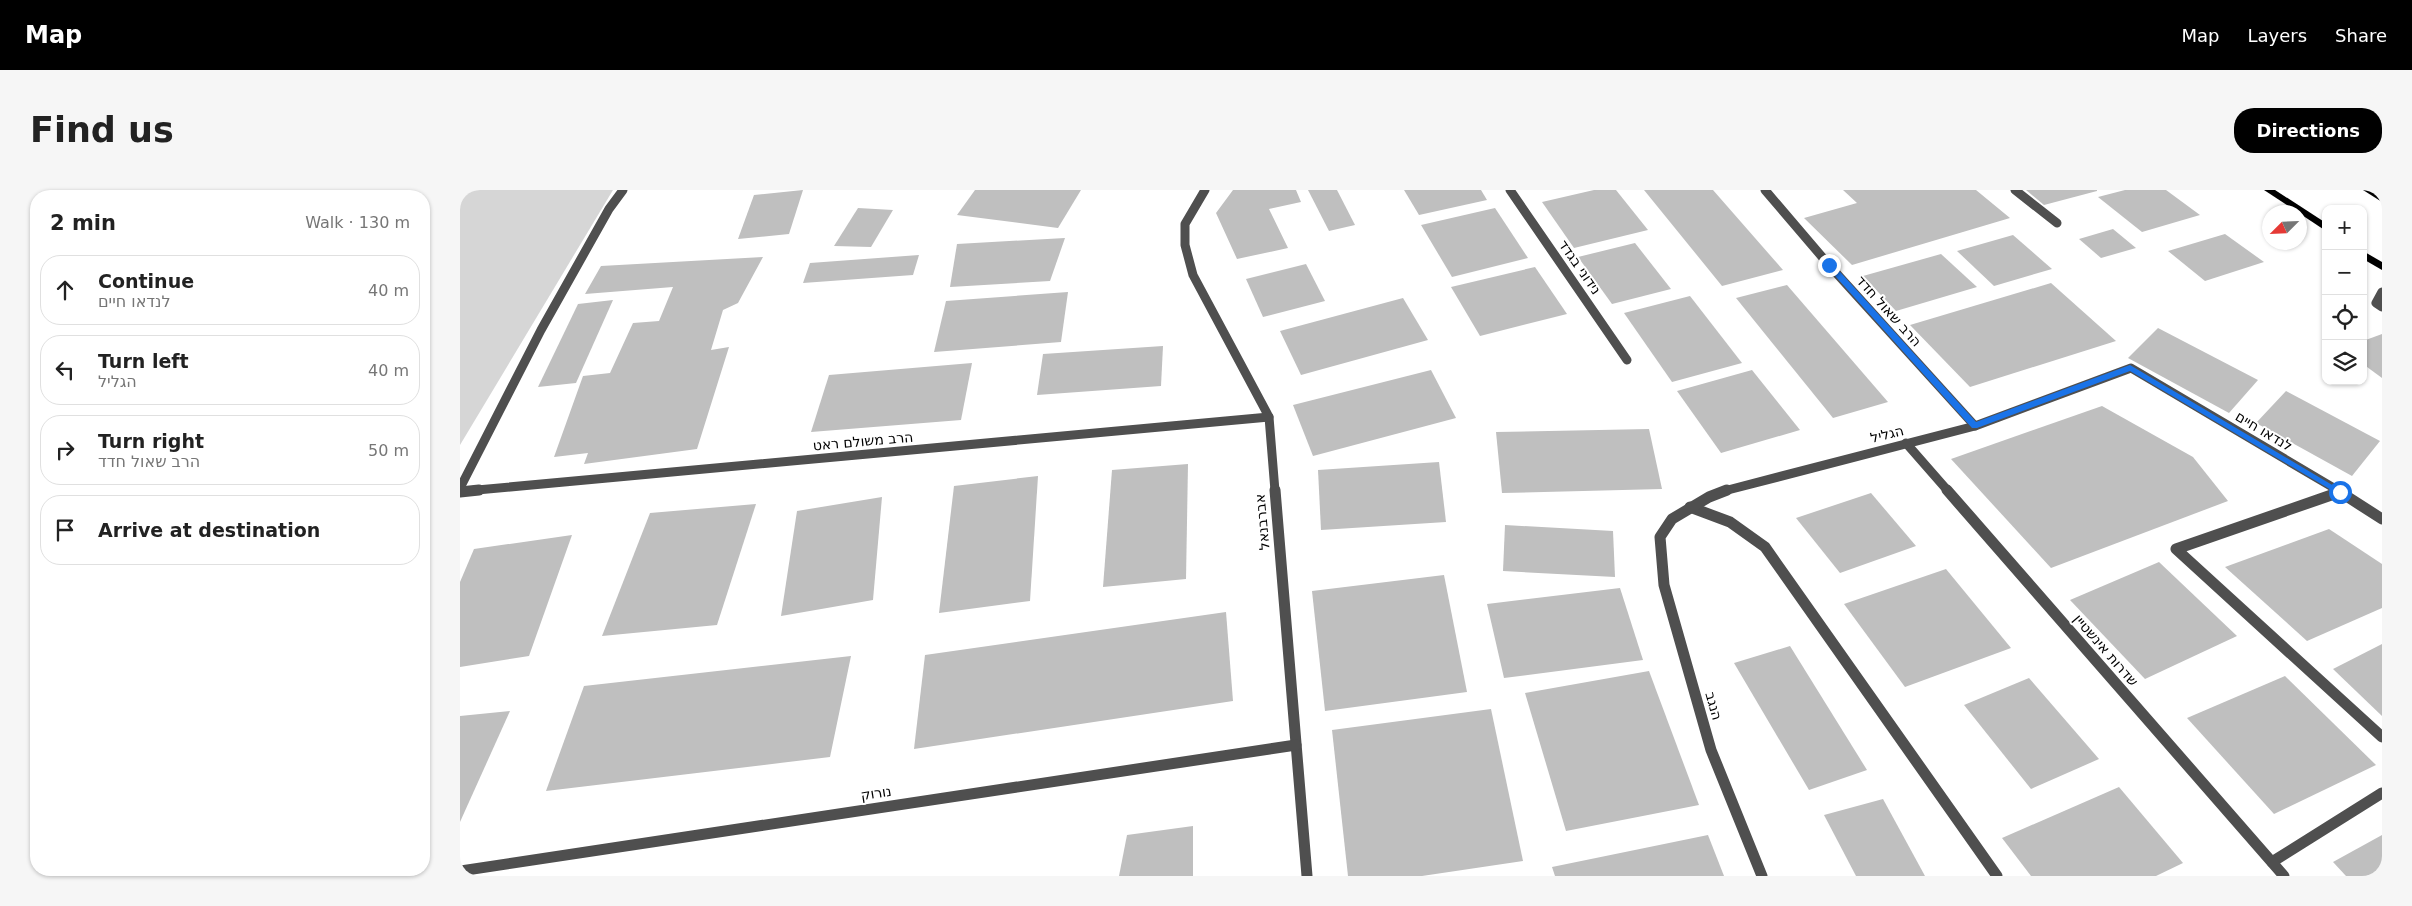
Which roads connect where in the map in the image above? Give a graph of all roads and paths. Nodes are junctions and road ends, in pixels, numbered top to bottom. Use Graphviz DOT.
graph roads {
  1 [pos="623,190"];
  2 [pos="1205,190"];
  3 [pos="1510,190"];
  4 [pos="1765,190"];
  5 [pos="2016,190"];
  6 [pos="2269,190"];
  7 [pos="2368,190"];
  8 [pos="2382,199"];
  9 [pos="2057,223"];
  10 [pos="2322,225"];
  11 [pos="2367,257"];
  12 [pos="2382,267"];
  13 [pos="2382,292"];
  14 [pos="2382,307"];
  15 [pos="1626,360"];
  16 [pos="2130,368"];
  17 [pos="1269,417"];
  18 [pos="1975,426"];
  19 [pos="1906,443"];
  20 [pos="460,488"];
  21 [pos="460,492"];
  22 [pos="2340,492"];
  23 [pos="1690,507"];
  24 [pos="2382,519"];
  25 [pos="1660,537"];
  26 [pos="2382,737"];
  27 [pos="1296,745"];
  28 [pos="2382,793"];
  29 [pos="2272,862"];
  30 [pos="460,870"];
  31 [pos="1307,876"];
  32 [pos="1762,876"];
  33 [pos="1997,876"];
  34 [pos="2284,876"];
  1 -- 20 [label="street"];
  2 -- 17 [label="street, אברבנאל"];
  3 -- 15 [label="street, נידוני בגדד"];
  4 -- 18 [label="street, הרב שאול חדד"];
  5 -- 9 [label="street"];
  6 -- 10 [label="main road"];
  7 -- 8 [label="main road"];
  11 -- 12 [label="main road"];
  13 -- 14 [label="street"];
  16 -- 18 [label="street, הגליל"];
  16 -- 22 [label="street, לנדאו חיים"];
  17 -- 21 [label="street, הרב משולם ראט"];
  17 -- 27 [label="street, אברבנאל"];
  18 -- 19 [label="street, הגליל"];
  19 -- 23 [label="street, הגליל"];
  19 -- 29 [label="street, שדרות אינשטיין"];
  22 -- 24 [label="street, לנדאו חיים"];
  22 -- 26 [label="street"];
  23 -- 25 [label="street, הגליל"];
  23 -- 33 [label="street"];
  25 -- 32 [label="street, הנגב"];
  27 -- 30 [label="street, נורוק"];
  27 -- 31 [label="street, אברבנאל"];
  28 -- 29 [label="street"];
  29 -- 34 [label="street, שדרות אינשטיין"];
}
